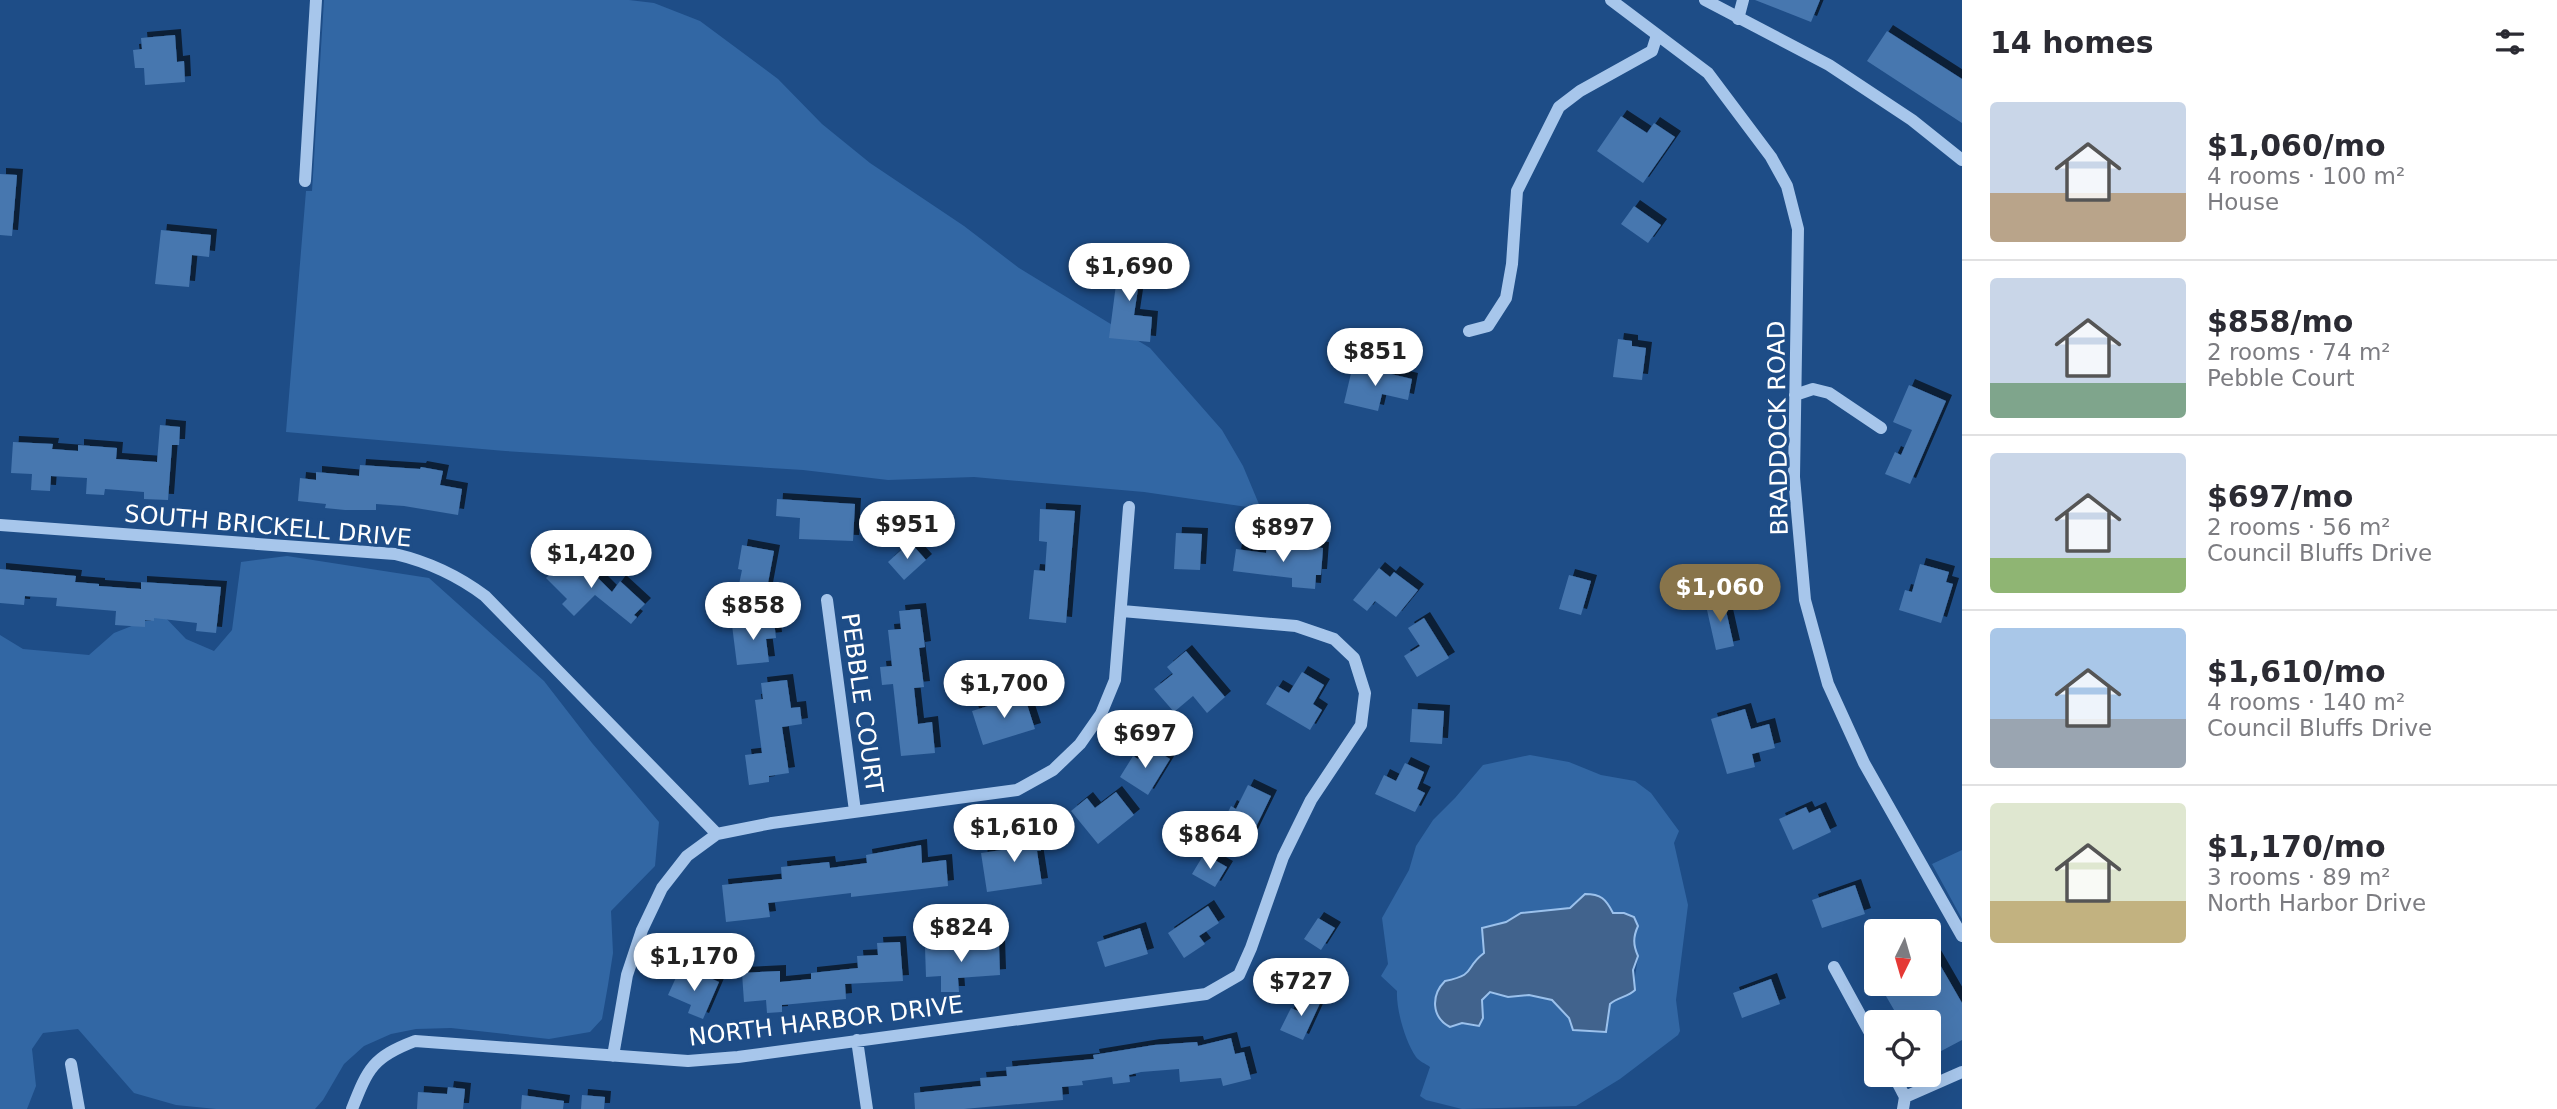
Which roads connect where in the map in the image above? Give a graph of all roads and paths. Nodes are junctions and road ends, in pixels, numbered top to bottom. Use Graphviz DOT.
graph roads {
  1 [pos="316,0"];
  2 [pos="1611,0"];
  3 [pos="1705,0"];
  4 [pos="1743,0"];
  5 [pos="1738,19"];
  6 [pos="1657,35"];
  7 [pos="1962,160"];
  8 [pos="304,181"];
  9 [pos="1469,331"];
  10 [pos="1795,395"];
  11 [pos="1881,428"];
  12 [pos="1129,507"];
  13 [pos="0,524"];
  14 [pos="827,600"];
  15 [pos="1122,611"];
  16 [pos="855,811"];
  17 [pos="717,835"];
  18 [pos="1962,936"];
  19 [pos="1834,967"];
  20 [pos="1864,1022"];
  21 [pos="857,1040"];
  22 [pos="613,1056"];
  23 [pos="71,1064"];
  24 [pos="1962,1072"];
  25 [pos="1904,1103"];
  26 [pos="79,1109"];
  27 [pos="352,1109"];
  28 [pos="867,1109"];
  1 -- 8 [label="street"];
  2 -- 6 [label="street, BRADDOCK ROAD"];
  3 -- 5 [label="street"];
  4 -- 5 [label="street"];
  5 -- 7 [label="street"];
  6 -- 9 [label="street"];
  6 -- 10 [label="street, BRADDOCK ROAD"];
  10 -- 11 [label="street"];
  10 -- 18 [label="street, BRADDOCK ROAD"];
  12 -- 15 [label="street"];
  13 -- 17 [label="street, SOUTH BRICKELL DRIVE"];
  14 -- 16 [label="street, PEBBLE COURT"];
  15 -- 16 [label="street"];
  15 -- 21 [label="street, NORTH HARBOR DRIVE"];
  16 -- 17 [label="street"];
  17 -- 22 [label="street"];
  19 -- 20 [label="street"];
  21 -- 22 [label="street, NORTH HARBOR DRIVE"];
  21 -- 28 [label="street"];
  22 -- 27 [label="street, NORTH HARBOR DRIVE"];
  23 -- 26 [label="street"];
  24 -- 25 [label="street"];
}
